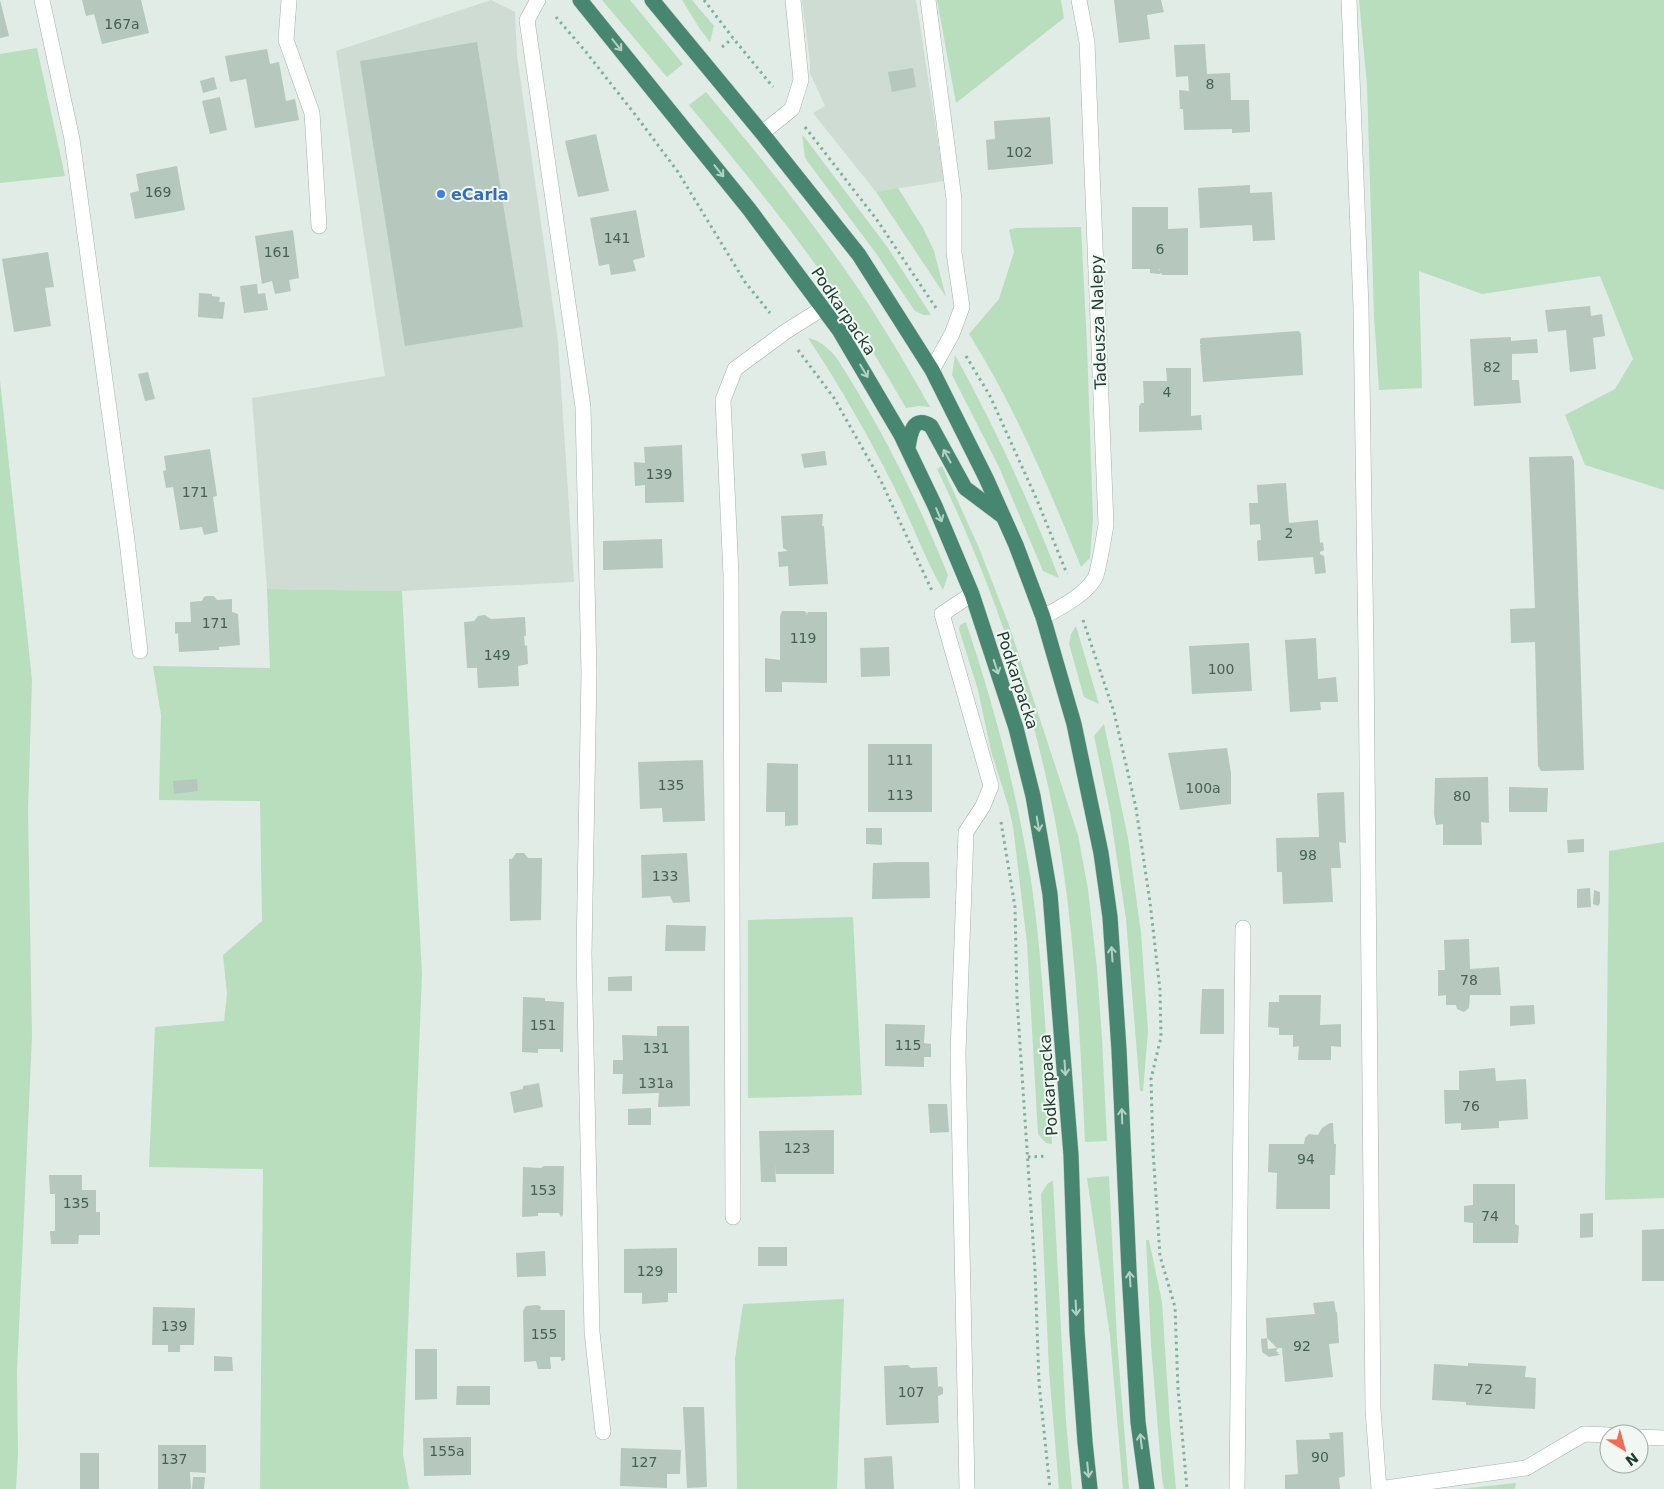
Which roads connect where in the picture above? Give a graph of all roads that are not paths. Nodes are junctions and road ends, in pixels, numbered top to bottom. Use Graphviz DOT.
graph roads {
  1 [pos="42,0"];
  2 [pos="289,0"];
  3 [pos="538,0"];
  4 [pos="580,0"];
  5 [pos="652,0"];
  6 [pos="793,0"];
  7 [pos="928,0"];
  8 [pos="1079,0"];
  9 [pos="1349,0"];
  10 [pos="762,133"];
  11 [pos="318,226"];
  12 [pos="823,308"];
  13 [pos="932,370"];
  14 [pos="908,448"];
  15 [pos="1003,516"];
  16 [pos="972,594"];
  17 [pos="1043,617"];
  18 [pos="140,651"];
  19 [pos="1243,928"];
  20 [pos="733,1217"];
  21 [pos="603,1432"];
  22 [pos="1599,1435"];
  23 [pos="1649,1437"];
  24 [pos="1664,1438"];
  25 [pos="967,1489"];
  26 [pos="1090,1489"];
  27 [pos="1147,1489"];
  28 [pos="1237,1489"];
  29 [pos="1379,1489"];
  1 -- 18 [label="street"];
  2 -- 11 [label="street"];
  3 -- 21 [label="street"];
  4 -- 12 [label="highway, Podkarpacka, one-way"];
  5 -- 10 [label="highway"];
  6 -- 10 [label="street"];
  7 -- 13 [label="street"];
  8 -- 17 [label="street, Tadeusza Nalepy"];
  9 -- 29 [label="street"];
  10 -- 13 [label="highway"];
  12 -- 14 [label="highway, Podkarpacka, one-way"];
  12 -- 20 [label="street"];
  13 -- 15 [label="highway"];
  15 -- 14 [label="highway, one-way"];
  14 -- 16 [label="highway, Podkarpacka, one-way"];
  15 -- 17 [label="highway"];
  16 -- 25 [label="street"];
  16 -- 26 [label="highway, Podkarpacka, one-way"];
  27 -- 17 [label="highway, one-way"];
  19 -- 28 [label="street"];
  22 -- 29 [label="street"];
  23 -- 24 [label="street"];
}
